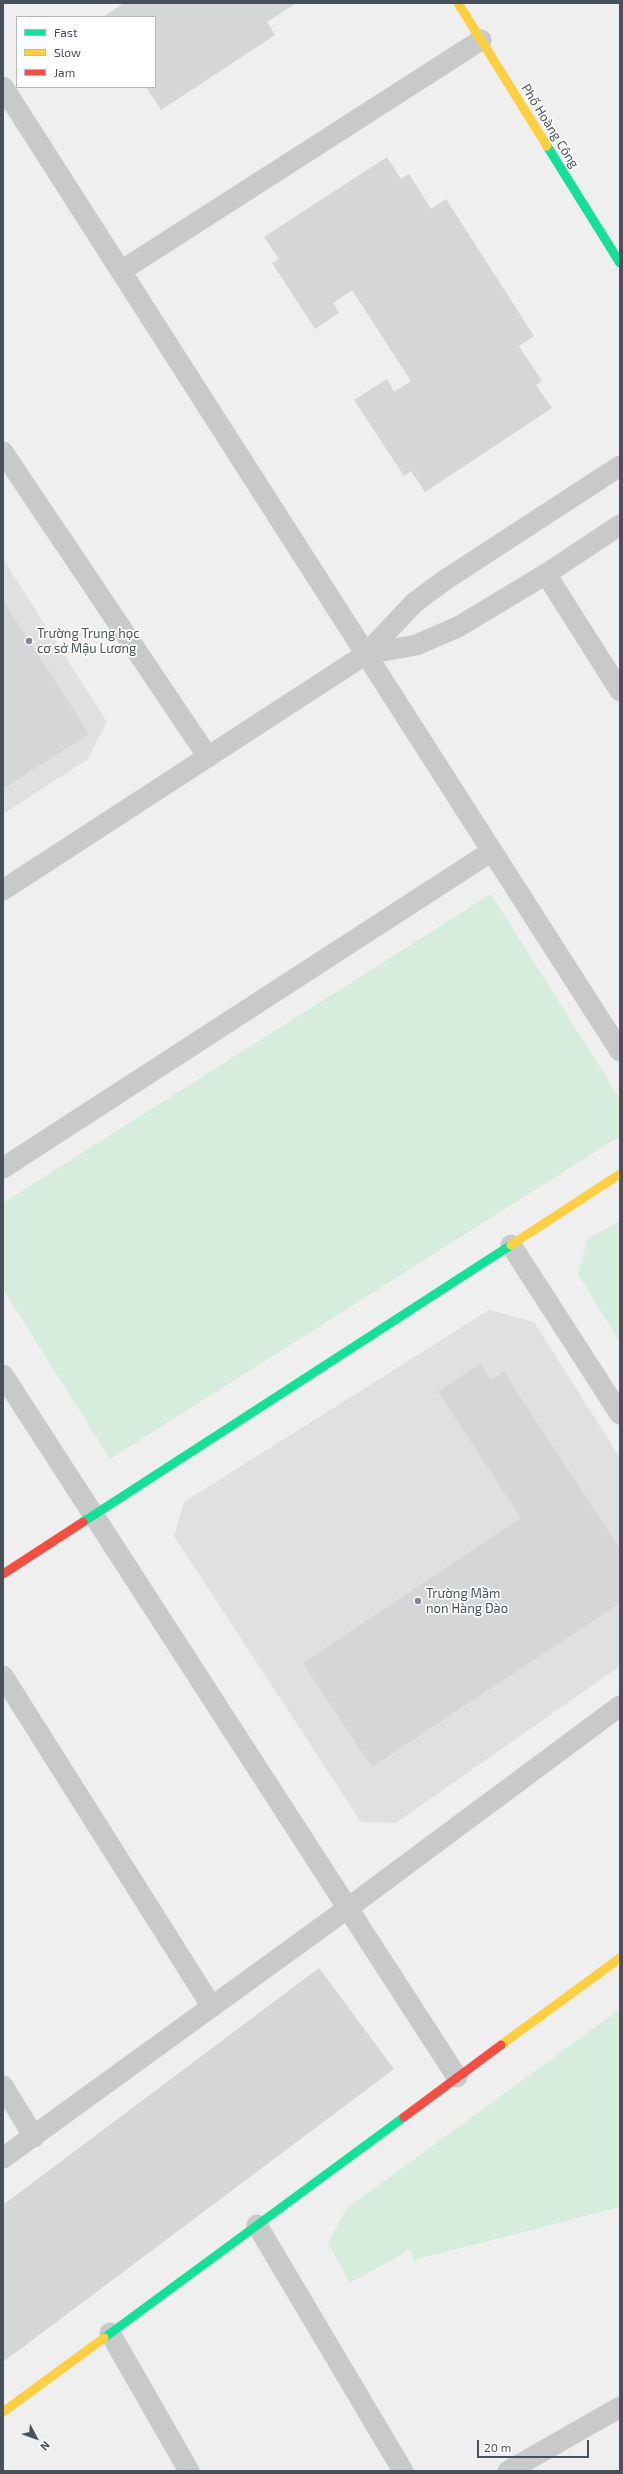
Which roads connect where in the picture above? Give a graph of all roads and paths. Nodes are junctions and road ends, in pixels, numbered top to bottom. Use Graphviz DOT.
graph roads {
  1 [pos="458,3"];
  2 [pos="481,40"];
  3 [pos="3,87"];
  4 [pos="620,263"];
  5 [pos="121,270"];
  6 [pos="3,452"];
  7 [pos="620,466"];
  8 [pos="620,524"];
  9 [pos="546,574"];
  10 [pos="366,654"];
  11 [pos="620,691"];
  12 [pos="208,757"];
  13 [pos="492,851"];
  14 [pos="3,890"];
  15 [pos="620,1051"];
  16 [pos="3,1168"];
  17 [pos="620,1174"];
  18 [pos="511,1245"];
  19 [pos="3,1375"];
  20 [pos="620,1414"];
  21 [pos="94,1515"];
  22 [pos="3,1574"];
  23 [pos="3,1676"];
  24 [pos="620,1706"];
  25 [pos="348,1908"];
  26 [pos="620,1958"];
  27 [pos="212,2007"];
  28 [pos="457,2077"];
  29 [pos="3,2086"];
  30 [pos="34,2137"];
  31 [pos="3,2158"];
  32 [pos="256,2225"];
  33 [pos="110,2333"];
  34 [pos="620,2407"];
  35 [pos="3,2412"];
  36 [pos="189,2471"];
  37 [pos="403,2471"];
  38 [pos="508,2471"];
  1 -- 2 [label="street, Phố Hoàng Công"];
  2 -- 4 [label="street, Phố Hoàng Công"];
  2 -- 5 [label="lane"];
  3 -- 5 [label="lane"];
  5 -- 10 [label="lane"];
  6 -- 12 [label="lane"];
  7 -- 10 [label="lane"];
  8 -- 9 [label="lane"];
  9 -- 10 [label="lane"];
  9 -- 11 [label="lane"];
  10 -- 12 [label="lane"];
  10 -- 13 [label="lane"];
  12 -- 14 [label="lane"];
  13 -- 15 [label="lane"];
  13 -- 16 [label="lane"];
  17 -- 18 [label="street"];
  18 -- 20 [label="lane"];
  18 -- 21 [label="street"];
  19 -- 21 [label="lane"];
  21 -- 22 [label="street"];
  21 -- 25 [label="lane"];
  23 -- 27 [label="lane"];
  24 -- 25 [label="lane"];
  25 -- 27 [label="lane"];
  25 -- 28 [label="lane"];
  26 -- 28 [label="street"];
  27 -- 30 [label="lane"];
  28 -- 32 [label="street"];
  29 -- 30 [label="lane"];
  30 -- 31 [label="lane"];
  32 -- 33 [label="street"];
  32 -- 37 [label="lane"];
  33 -- 35 [label="street"];
  33 -- 36 [label="lane"];
  34 -- 38 [label="lane"];
}
